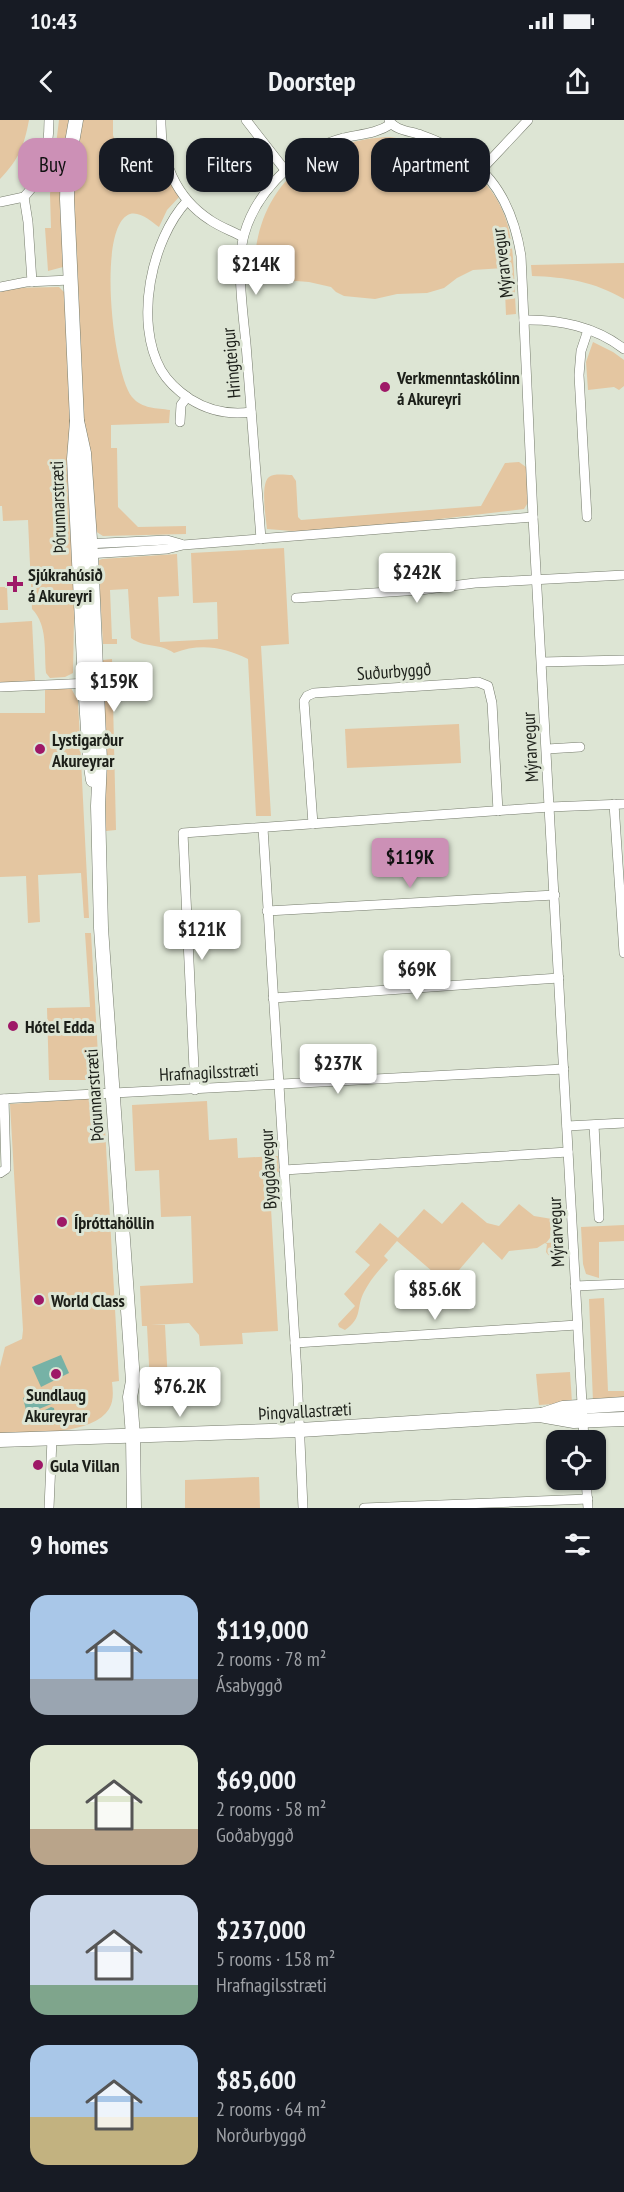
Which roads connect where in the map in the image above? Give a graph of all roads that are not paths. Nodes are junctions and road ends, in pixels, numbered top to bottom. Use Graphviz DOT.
graph roads {
  1 [pos="49,120"];
  2 [pos="76,120"];
  3 [pos="161,120"];
  4 [pos="528,120"];
  5 [pos="250,122"];
  6 [pos="390,122"];
  7 [pos="342,138"];
  8 [pos="426,138"];
  9 [pos="490,160"];
  10 [pos="285,170"];
  11 [pos="490,180"];
  12 [pos="24,197"];
  13 [pos="187,201"];
  14 [pos="0,202"];
  15 [pos="243,237"];
  16 [pos="70,280"];
  17 [pos="32,282"];
  18 [pos="0,287"];
  19 [pos="524,320"];
  20 [pos="588,330"];
  21 [pos="624,349"];
  22 [pos="187,397"];
  23 [pos="251,412"];
  24 [pos="180,422"];
  25 [pos="533,517"];
  26 [pos="587,517"];
  27 [pos="261,539"];
  28 [pos="84,549"];
  29 [pos="624,575"];
  30 [pos="537,579"];
  31 [pos="296,598"];
  32 [pos="624,660"];
  33 [pos="542,662"];
  34 [pos="91,683"];
  35 [pos="0,687"];
  36 [pos="580,747"];
  37 [pos="547,749"];
  38 [pos="619,804"];
  39 [pos="550,807"];
  40 [pos="498,811"];
  41 [pos="313,824"];
  42 [pos="263,828"];
  43 [pos="555,895"];
  44 [pos="267,911"];
  45 [pos="624,952"];
  46 [pos="559,978"];
  47 [pos="273,998"];
  48 [pos="564,1069"];
  49 [pos="280,1085"];
  50 [pos="195,1090"];
  51 [pos="112,1093"];
  52 [pos="2,1099"];
  53 [pos="624,1123"];
  54 [pos="594,1125"];
  55 [pos="567,1126"];
  56 [pos="568,1152"];
  57 [pos="284,1170"];
  58 [pos="0,1173"];
  59 [pos="599,1218"];
  60 [pos="624,1284"];
  61 [pos="575,1286"];
  62 [pos="577,1325"];
  63 [pos="295,1343"];
  64 [pos="624,1404"];
  65 [pos="582,1414"];
  66 [pos="624,1419"];
  67 [pos="300,1430"];
  68 [pos="583,1430"];
  69 [pos="137,1436"];
  70 [pos="52,1439"];
  71 [pos="0,1440"];
  72 [pos="588,1503"];
  73 [pos="49,1508"];
  74 [pos="134,1508"];
  75 [pos="143,1508"];
  76 [pos="303,1508"];
  77 [pos="364,1508"];
  1 -- 12 [label="street"];
  2 -- 16 [label="street, Þórunnarstræti"];
  3 -- 13 [label="street"];
  4 -- 9 [label="street"];
  5 -- 10 [label="street"];
  6 -- 7 [label="street, Hringteigur"];
  6 -- 8 [label="street, Mýrarvegur"];
  10 -- 15 [label="street, Hringteigur"];
  11 -- 19 [label="street, Mýrarvegur"];
  12 -- 14 [label="street"];
  12 -- 17 [label="street"];
  13 -- 15 [label="street"];
  13 -- 22 [label="street"];
  15 -- 23 [label="street, Hringteigur"];
  16 -- 17 [label="street"];
  16 -- 28 [label="street, Þórunnarstræti"];
  17 -- 18 [label="street"];
  19 -- 20 [label="street"];
  19 -- 25 [label="street, Mýrarvegur"];
  20 -- 21 [label="street"];
  20 -- 26 [label="street"];
  22 -- 23 [label="street"];
  22 -- 24 [label="street"];
  23 -- 27 [label="street, Hringteigur"];
  25 -- 27 [label="street"];
  25 -- 30 [label="street, Mýrarvegur"];
  27 -- 28 [label="street"];
  28 -- 34 [label="street, Þórunnarstræti"];
  29 -- 30 [label="street"];
  30 -- 31 [label="street"];
  30 -- 33 [label="street, Mýrarvegur"];
  32 -- 33 [label="street"];
  33 -- 37 [label="street, Mýrarvegur"];
  34 -- 35 [label="street"];
  34 -- 51 [label="street, Þórunnarstræti"];
  36 -- 37 [label="street"];
  37 -- 39 [label="street, Mýrarvegur"];
  38 -- 39 [label="street"];
  38 -- 45 [label="street"];
  39 -- 40 [label="street"];
  39 -- 43 [label="street, Mýrarvegur"];
  40 -- 41 [label="street"];
  40 -- 41 [label="street, Suðurbyggð"];
  41 -- 42 [label="street"];
  42 -- 44 [label="street, Byggðavegur"];
  42 -- 50 [label="street"];
  43 -- 44 [label="street"];
  43 -- 46 [label="street, Mýrarvegur"];
  44 -- 47 [label="street, Byggðavegur"];
  46 -- 47 [label="street"];
  46 -- 48 [label="street, Mýrarvegur"];
  47 -- 49 [label="street, Byggðavegur"];
  48 -- 49 [label="street, Hrafnagilsstræti"];
  48 -- 55 [label="street, Mýrarvegur"];
  49 -- 50 [label="street, Hrafnagilsstræti"];
  49 -- 57 [label="street, Byggðavegur"];
  50 -- 51 [label="street, Hrafnagilsstræti"];
  51 -- 52 [label="street, Hrafnagilsstræti"];
  51 -- 69 [label="street, Þórunnarstræti"];
  52 -- 58 [label="street"];
  53 -- 54 [label="street"];
  54 -- 55 [label="street"];
  54 -- 59 [label="street"];
  55 -- 56 [label="street, Mýrarvegur"];
  56 -- 57 [label="street"];
  56 -- 61 [label="street, Mýrarvegur"];
  57 -- 63 [label="street, Byggðavegur"];
  60 -- 61 [label="street"];
  61 -- 62 [label="street, Mýrarvegur"];
  62 -- 63 [label="street"];
  62 -- 65 [label="street, Mýrarvegur"];
  63 -- 67 [label="street, Byggðavegur"];
  64 -- 65 [label="street, Þingvallastræti"];
  65 -- 66 [label="street, Þingvallastræti"];
  65 -- 67 [label="street, Þingvallastræti"];
  65 -- 68 [label="street, Mýrarvegur"];
  67 -- 69 [label="street, Þingvallastræti"];
  67 -- 76 [label="street, Byggðavegur"];
  69 -- 70 [label="street, Þingvallastræti"];
  69 -- 74 [label="street, Þórunnarstræti"];
  69 -- 75 [label="street, Þórunnarstræti"];
  70 -- 71 [label="street, Þingvallastræti"];
  70 -- 73 [label="street"];
  72 -- 77 [label="street"];
}
